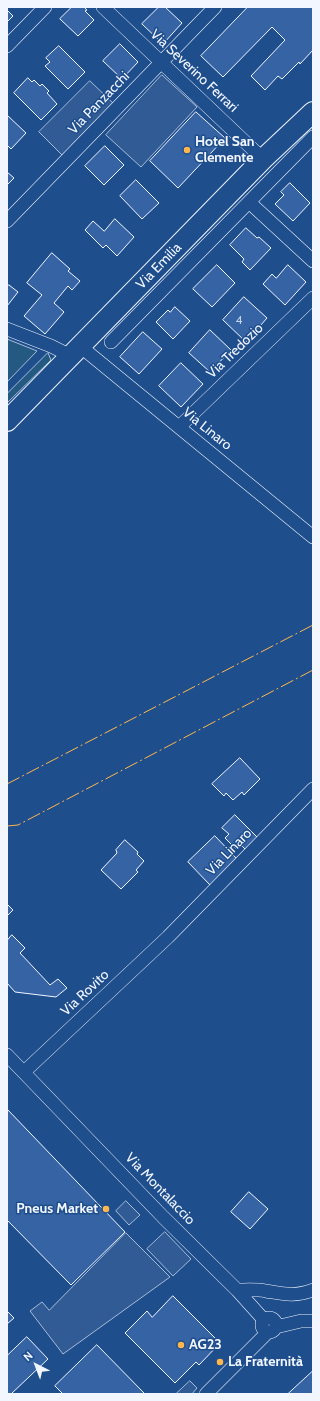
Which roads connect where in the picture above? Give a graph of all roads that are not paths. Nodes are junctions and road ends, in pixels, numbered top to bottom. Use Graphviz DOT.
graph roads {
  1 [pos="45,7"];
  2 [pos="103,7"];
  3 [pos="215,7"];
  4 [pos="7,46"];
  5 [pos="161,62"];
  6 [pos="313,112"];
  7 [pos="313,136"];
  8 [pos="263,159"];
  9 [pos="249,202"];
  10 [pos="7,221"];
  11 [pos="313,261"];
  12 [pos="313,298"];
  13 [pos="7,329"];
  14 [pos="111,342"];
  15 [pos="76,351"];
  16 [pos="7,421"];
  17 [pos="179,427"];
  18 [pos="313,537"];
  19 [pos="313,789"];
  20 [pos="168,937"];
  21 [pos="7,1054"];
  22 [pos="24,1072"];
  23 [pos="237,1290"];
  24 [pos="313,1290"];
  25 [pos="313,1321"];
  26 [pos="271,1330"];
  27 [pos="206,1394"];
  1 -- 4 [label="street"];
  2 -- 5 [label="street, Via Severino Ferrari"];
  3 -- 5 [label="street, Via Panzacchi"];
  5 -- 8 [label="street, Via Severino Ferrari"];
  5 -- 10 [label="street, Via Panzacchi"];
  6 -- 8 [label="main road, Via Emilia"];
  7 -- 9 [label="street, Via Emilia"];
  8 -- 15 [label="main road, Via Emilia"];
  9 -- 11 [label="street"];
  9 -- 14 [label="street, Via Emilia"];
  12 -- 17 [label="street, Via Tredozio"];
  13 -- 15 [label="street, Via Linaro"];
  15 -- 16 [label="main road, Via Emilia"];
  15 -- 17 [label="street, Via Linaro"];
  17 -- 18 [label="street, Via Linaro"];
  19 -- 20 [label="street, Via Linaro"];
  20 -- 22 [label="street, Via Rovito"];
  21 -- 22 [label="street, Via Montalaccio"];
  22 -- 23 [label="street, Via Montalaccio"];
  23 -- 24 [label="street"];
  23 -- 26 [label="street, Via Montalaccio"];
  25 -- 26 [label="street"];
  26 -- 27 [label="street"];
}
